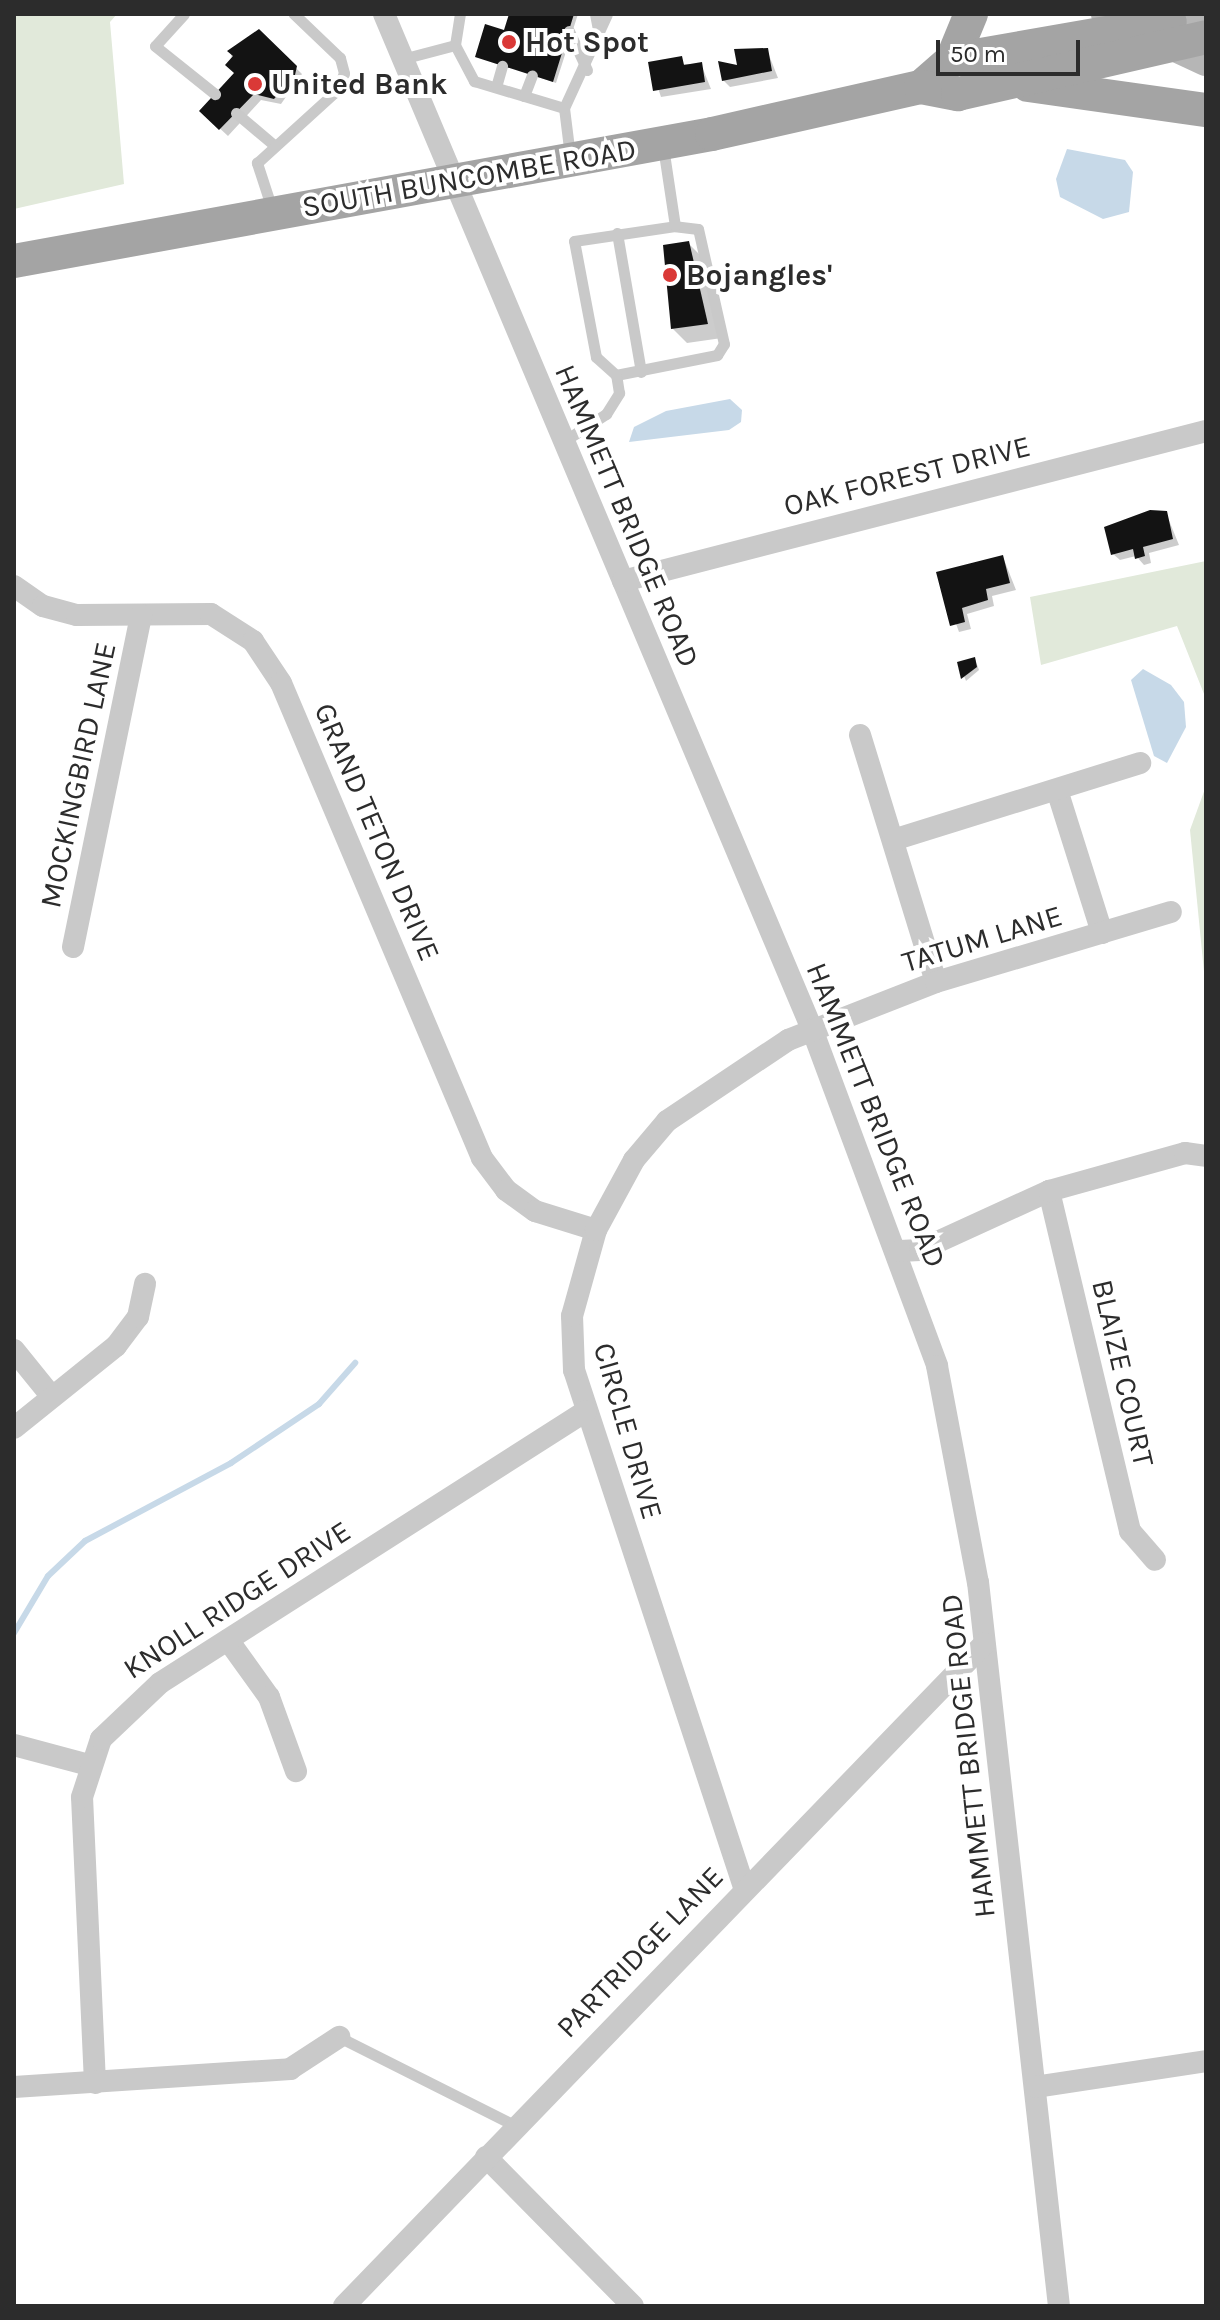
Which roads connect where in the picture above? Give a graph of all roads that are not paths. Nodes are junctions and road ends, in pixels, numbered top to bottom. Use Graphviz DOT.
graph roads {
  1 [pos="184,14"];
  2 [pos="294,14"];
  3 [pos="384,14"];
  4 [pos="460,14"];
  5 [pos="595,14"];
  6 [pos="607,14"];
  7 [pos="971,14"];
  8 [pos="1107,14"];
  9 [pos="1202,20"];
  10 [pos="1141,28"];
  11 [pos="569,31"];
  12 [pos="599,35"];
  13 [pos="1173,44"];
  14 [pos="455,45"];
  15 [pos="402,59"];
  16 [pos="952,60"];
  17 [pos="1206,60"];
  18 [pos="502,66"];
  19 [pos="587,70"];
  20 [pos="532,75"];
  21 [pos="1007,82"];
  22 [pos="496,87"];
  23 [pos="921,87"];
  24 [pos="215,94"];
  25 [pos="524,96"];
  26 [pos="564,108"];
  27 [pos="1206,110"];
  28 [pos="236,113"];
  29 [pos="663,143"];
  30 [pos="275,146"];
  31 [pos="570,160"];
  32 [pos="453,181"];
  33 [pos="273,213"];
  34 [pos="675,226"];
  35 [pos="617,233"];
  36 [pos="14,261"];
  37 [pos="641,372"];
  38 [pos="616,375"];
  39 [pos="1206,431"];
  40 [pos="563,442"];
  41 [pos="623,581"];
  42 [pos="14,586"];
  43 [pos="141,615"];
  44 [pos="860,735"];
  45 [pos="1140,763"];
  46 [pos="1057,790"];
  47 [pos="893,840"];
  48 [pos="1171,912"];
  49 [pos="1102,933"];
  50 [pos="73,947"];
  51 [pos="936,982"];
  52 [pos="812,1029"];
  53 [pos="1206,1156"];
  54 [pos="1049,1191"];
  55 [pos="596,1230"];
  56 [pos="900,1251"];
  57 [pos="145,1284"];
  58 [pos="14,1350"];
  59 [pos="52,1397"];
  60 [pos="586,1411"];
  61 [pos="14,1428"];
  62 [pos="1155,1560"];
  63 [pos="228,1640"];
  64 [pos="984,1644"];
  65 [pos="14,1745"];
  66 [pos="89,1765"];
  67 [pos="296,1771"];
  68 [pos="744,1887"];
  69 [pos="339,2037"];
  70 [pos="1206,2061"];
  71 [pos="95,2083"];
  72 [pos="14,2087"];
  73 [pos="1035,2087"];
  74 [pos="516,2126"];
  75 [pos="486,2157"];
  76 [pos="344,2306"];
  77 [pos="633,2306"];
  78 [pos="1059,2306"];
  1 -- 24 [label="lane"];
  2 -- 30 [label="lane"];
  3 -- 15 [label="street, HAMMETT BRIDGE ROAD"];
  4 -- 14 [label="lane"];
  5 -- 12 [label="lane"];
  6 -- 12 [label="lane"];
  7 -- 16 [label="main road"];
  8 -- 10 [label="main road"];
  9 -- 10 [label="main road, SOUTH BUNCOMBE ROAD"];
  9 -- 13 [label="main road, SOUTH BUNCOMBE ROAD"];
  10 -- 13 [label="main road"];
  10 -- 16 [label="main road, SOUTH BUNCOMBE ROAD"];
  11 -- 19 [label="lane"];
  12 -- 19 [label="lane"];
  13 -- 17 [label="main road"];
  13 -- 21 [label="main road, SOUTH BUNCOMBE ROAD"];
  14 -- 15 [label="lane"];
  14 -- 22 [label="lane"];
  15 -- 32 [label="street, HAMMETT BRIDGE ROAD"];
  16 -- 23 [label="main road, SOUTH BUNCOMBE ROAD"];
  18 -- 22 [label="lane"];
  19 -- 26 [label="lane"];
  20 -- 25 [label="lane"];
  21 -- 23 [label="main road, SOUTH BUNCOMBE ROAD"];
  21 -- 27 [label="main road"];
  22 -- 25 [label="lane"];
  23 -- 29 [label="main road, SOUTH BUNCOMBE ROAD"];
  25 -- 26 [label="lane"];
  26 -- 31 [label="lane"];
  28 -- 30 [label="lane"];
  29 -- 31 [label="main road, SOUTH BUNCOMBE ROAD"];
  29 -- 34 [label="lane"];
  30 -- 33 [label="lane"];
  31 -- 32 [label="main road, SOUTH BUNCOMBE ROAD"];
  32 -- 33 [label="main road, SOUTH BUNCOMBE ROAD"];
  32 -- 40 [label="street, HAMMETT BRIDGE ROAD"];
  33 -- 36 [label="main road, SOUTH BUNCOMBE ROAD"];
  34 -- 35 [label="lane"];
  34 -- 37 [label="lane"];
  35 -- 37 [label="lane"];
  35 -- 38 [label="lane"];
  37 -- 38 [label="lane"];
  38 -- 40 [label="lane"];
  39 -- 41 [label="street, OAK FOREST DRIVE"];
  40 -- 41 [label="street, HAMMETT BRIDGE ROAD"];
  41 -- 52 [label="street, HAMMETT BRIDGE ROAD"];
  42 -- 43 [label="street, GRAND TETON DRIVE"];
  43 -- 50 [label="street, MOCKINGBIRD LANE"];
  43 -- 55 [label="street, GRAND TETON DRIVE"];
  44 -- 47 [label="street"];
  45 -- 46 [label="street"];
  46 -- 47 [label="street"];
  46 -- 49 [label="street"];
  47 -- 51 [label="street"];
  48 -- 49 [label="street, TATUM LANE"];
  49 -- 51 [label="street, TATUM LANE"];
  51 -- 52 [label="street, TATUM LANE"];
  52 -- 55 [label="street, CIRCLE DRIVE"];
  52 -- 56 [label="street, HAMMETT BRIDGE ROAD"];
  53 -- 54 [label="street"];
  54 -- 56 [label="street"];
  54 -- 62 [label="street, BLAIZE COURT"];
  55 -- 60 [label="street, CIRCLE DRIVE"];
  56 -- 64 [label="street, HAMMETT BRIDGE ROAD"];
  57 -- 59 [label="street"];
  58 -- 59 [label="street"];
  59 -- 61 [label="street"];
  60 -- 63 [label="street, KNOLL RIDGE DRIVE"];
  60 -- 68 [label="street, CIRCLE DRIVE"];
  63 -- 66 [label="street, KNOLL RIDGE DRIVE"];
  63 -- 67 [label="street"];
  64 -- 68 [label="street, PARTRIDGE LANE"];
  64 -- 73 [label="street, HAMMETT BRIDGE ROAD"];
  65 -- 66 [label="street"];
  66 -- 71 [label="street, KNOLL RIDGE DRIVE"];
  68 -- 74 [label="street, PARTRIDGE LANE"];
  69 -- 71 [label="street"];
  69 -- 74 [label="lane"];
  70 -- 73 [label="street"];
  71 -- 72 [label="street"];
  73 -- 78 [label="street, HAMMETT BRIDGE ROAD"];
  74 -- 75 [label="street, PARTRIDGE LANE"];
  75 -- 76 [label="street, PARTRIDGE LANE"];
  75 -- 77 [label="street"];
}
